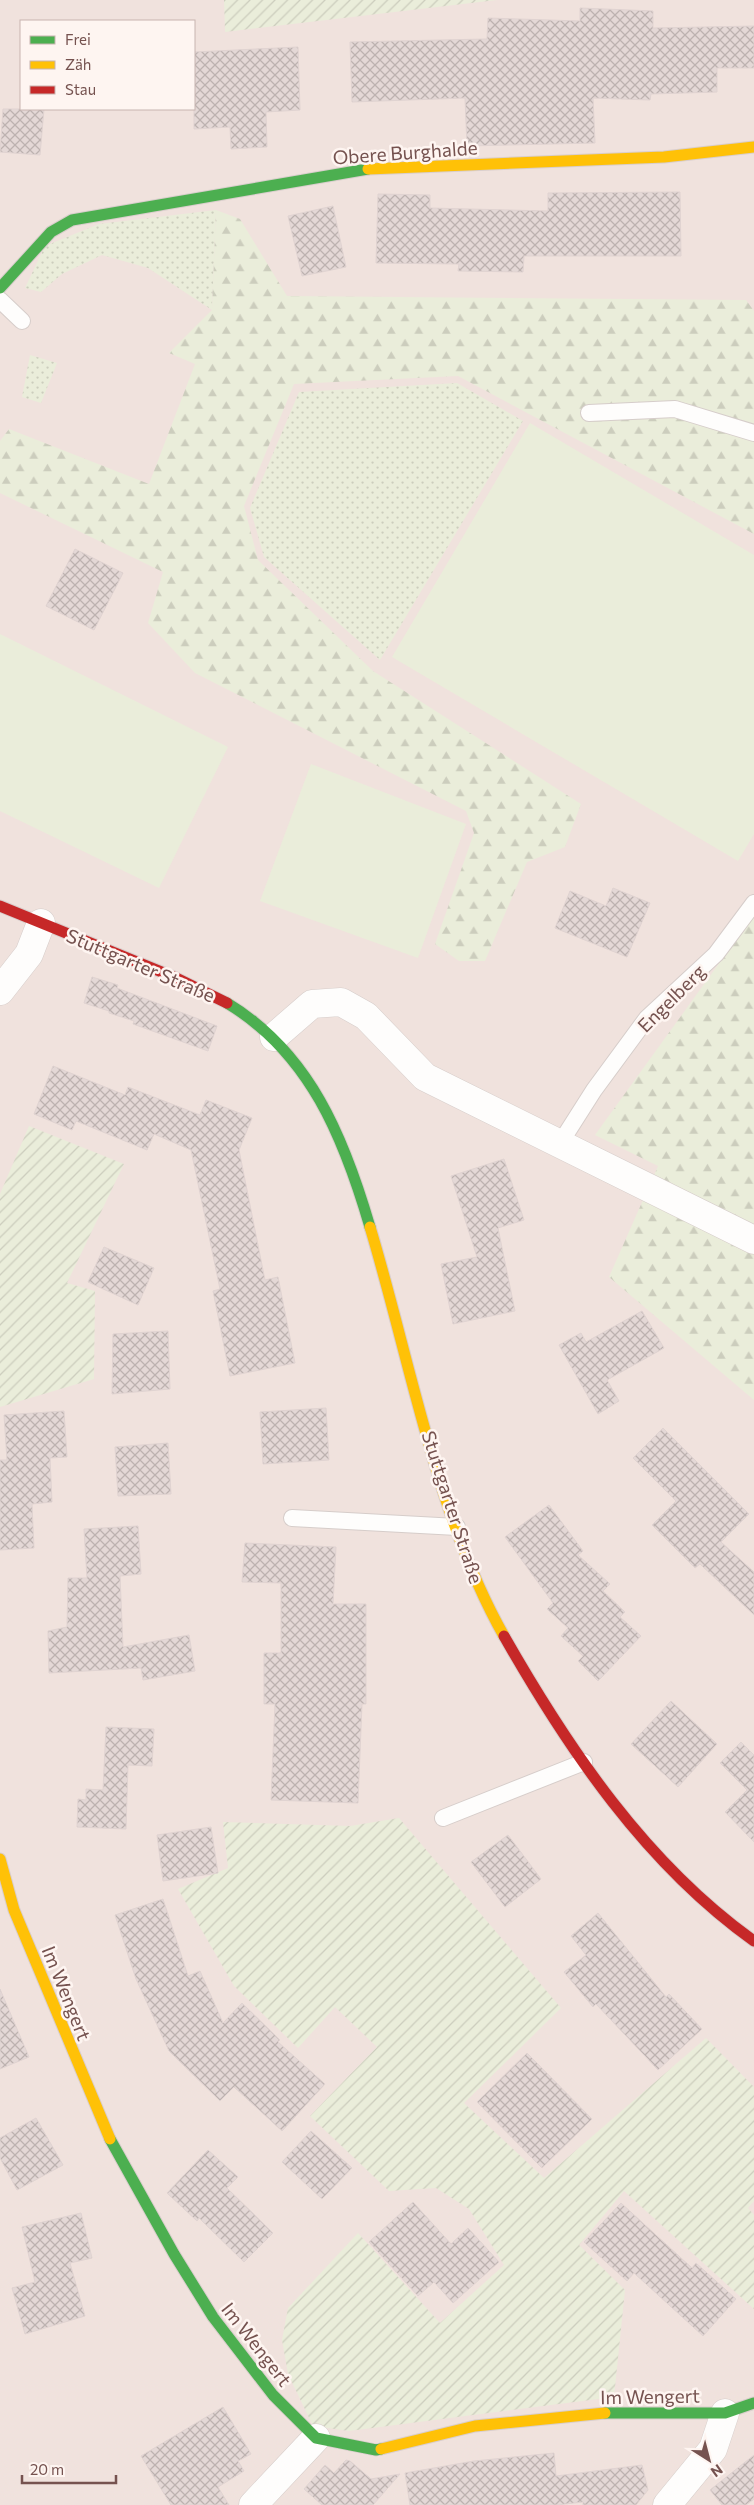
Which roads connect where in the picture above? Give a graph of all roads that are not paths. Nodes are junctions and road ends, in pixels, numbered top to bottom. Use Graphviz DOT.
graph roads {
  1 [pos="754,146"];
  2 [pos="0,288"];
  3 [pos="0,300"];
  4 [pos="22,322"];
  5 [pos="589,413"];
  6 [pos="754,433"];
  7 [pos="754,904"];
  8 [pos="0,906"];
  9 [pos="42,923"];
  10 [pos="0,991"];
  11 [pos="274,1037"];
  12 [pos="559,1145"];
  13 [pos="754,1240"];
  14 [pos="292,1518"];
  15 [pos="457,1527"];
  16 [pos="584,1762"];
  17 [pos="443,1818"];
  18 [pos="0,1859"];
  19 [pos="754,1941"];
  20 [pos="754,2403"];
  21 [pos="725,2413"];
  22 [pos="316,2438"];
  23 [pos="253,2505"];
  24 [pos="667,2505"];
  1 -- 2 [label="street, Obere Burghalde"];
  3 -- 4 [label="lane"];
  5 -- 6 [label="lane"];
  7 -- 12 [label="lane, Engelberg"];
  8 -- 9 [label="street, Stuttgarter Straße"];
  9 -- 10 [label="street"];
  9 -- 11 [label="street, Stuttgarter Straße"];
  11 -- 12 [label="street"];
  11 -- 15 [label="street, Stuttgarter Straße"];
  12 -- 13 [label="street"];
  14 -- 15 [label="lane"];
  15 -- 16 [label="street, Stuttgarter Straße"];
  16 -- 17 [label="lane"];
  16 -- 19 [label="street, Stuttgarter Straße"];
  18 -- 22 [label="street, Im Wengert"];
  20 -- 21 [label="street, Im Wengert"];
  21 -- 22 [label="street, Im Wengert"];
  21 -- 24 [label="street"];
  22 -- 23 [label="street"];
}
